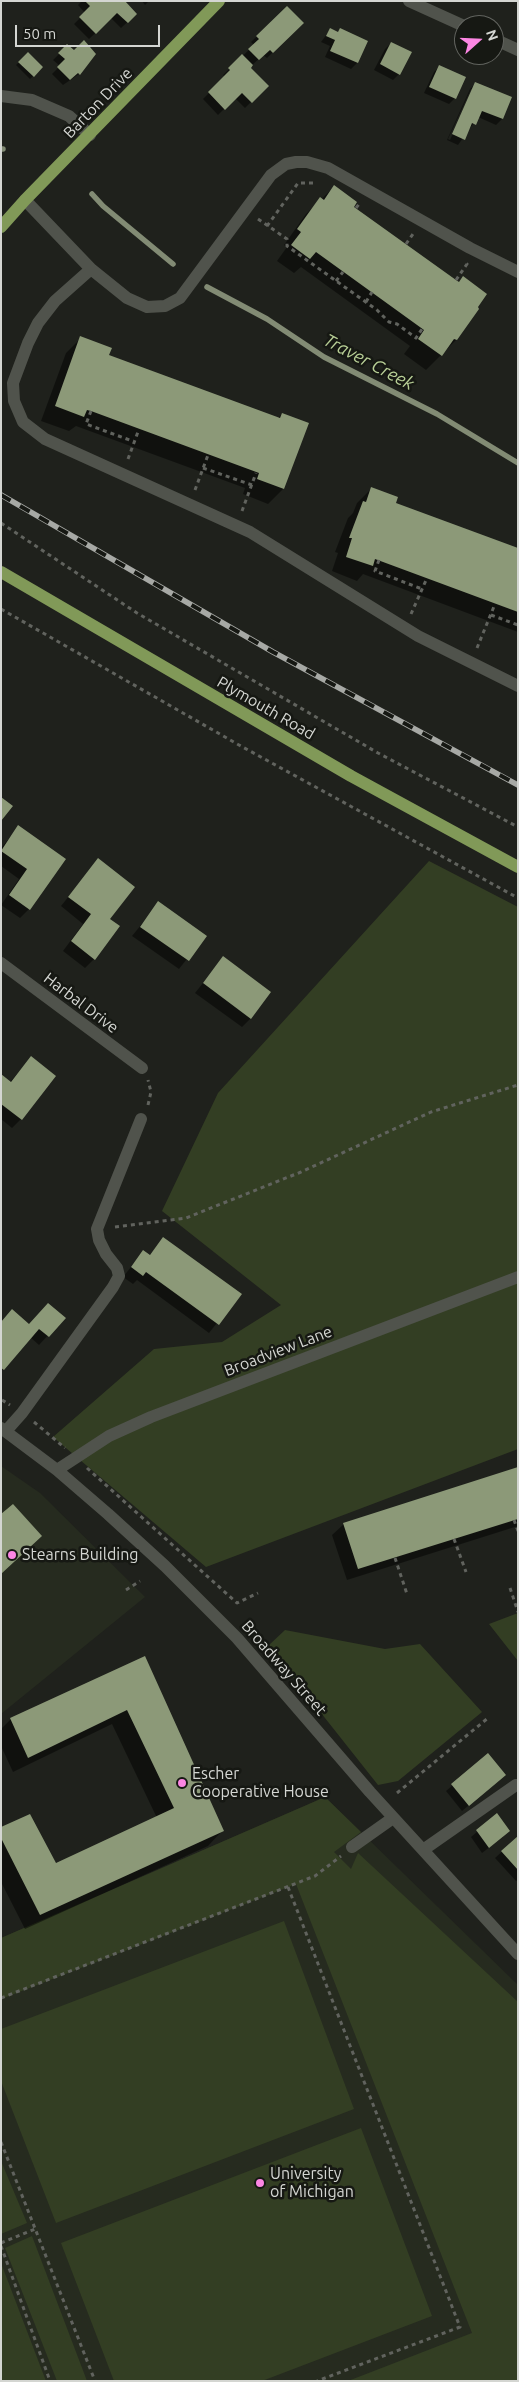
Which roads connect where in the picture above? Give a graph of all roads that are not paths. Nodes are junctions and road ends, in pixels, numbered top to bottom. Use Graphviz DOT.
graph roads {
  1 [pos="219,1"];
  2 [pos="409,1"];
  3 [pos="454,21"];
  4 [pos="504,44"];
  5 [pos="518,50"];
  6 [pos="1,96"];
  7 [pos="90,135"];
  8 [pos="25,200"];
  9 [pos="1,228"];
  10 [pos="91,269"];
  11 [pos="518,272"];
  12 [pos="1,572"];
  13 [pos="518,686"];
  14 [pos="518,868"];
  15 [pos="1,963"];
  16 [pos="142,1068"];
  17 [pos="141,1119"];
  18 [pos="518,1277"];
  19 [pos="4,1430"];
  20 [pos="57,1470"];
  21 [pos="516,1785"];
  22 [pos="393,1818"];
  23 [pos="352,1846"];
  24 [pos="423,1850"];
  25 [pos="518,1954"];
  1 -- 7 [label="main road, Barton Drive"];
  2 -- 3 [label="street"];
  4 -- 5 [label="street"];
  6 -- 7 [label="street"];
  7 -- 8 [label="main road, Barton Drive"];
  8 -- 9 [label="main road, Barton Drive"];
  8 -- 10 [label="street"];
  10 -- 11 [label="street"];
  10 -- 13 [label="street"];
  12 -- 14 [label="main road, Plymouth Road"];
  15 -- 16 [label="street, Harbal Drive"];
  17 -- 19 [label="street"];
  18 -- 20 [label="street, Broadview Lane"];
  19 -- 20 [label="street, Broadway Street"];
  20 -- 22 [label="street, Broadway Street"];
  21 -- 24 [label="street"];
  22 -- 23 [label="street"];
  22 -- 24 [label="street, Broadway Street"];
  24 -- 25 [label="street, Broadway Street"];
}
